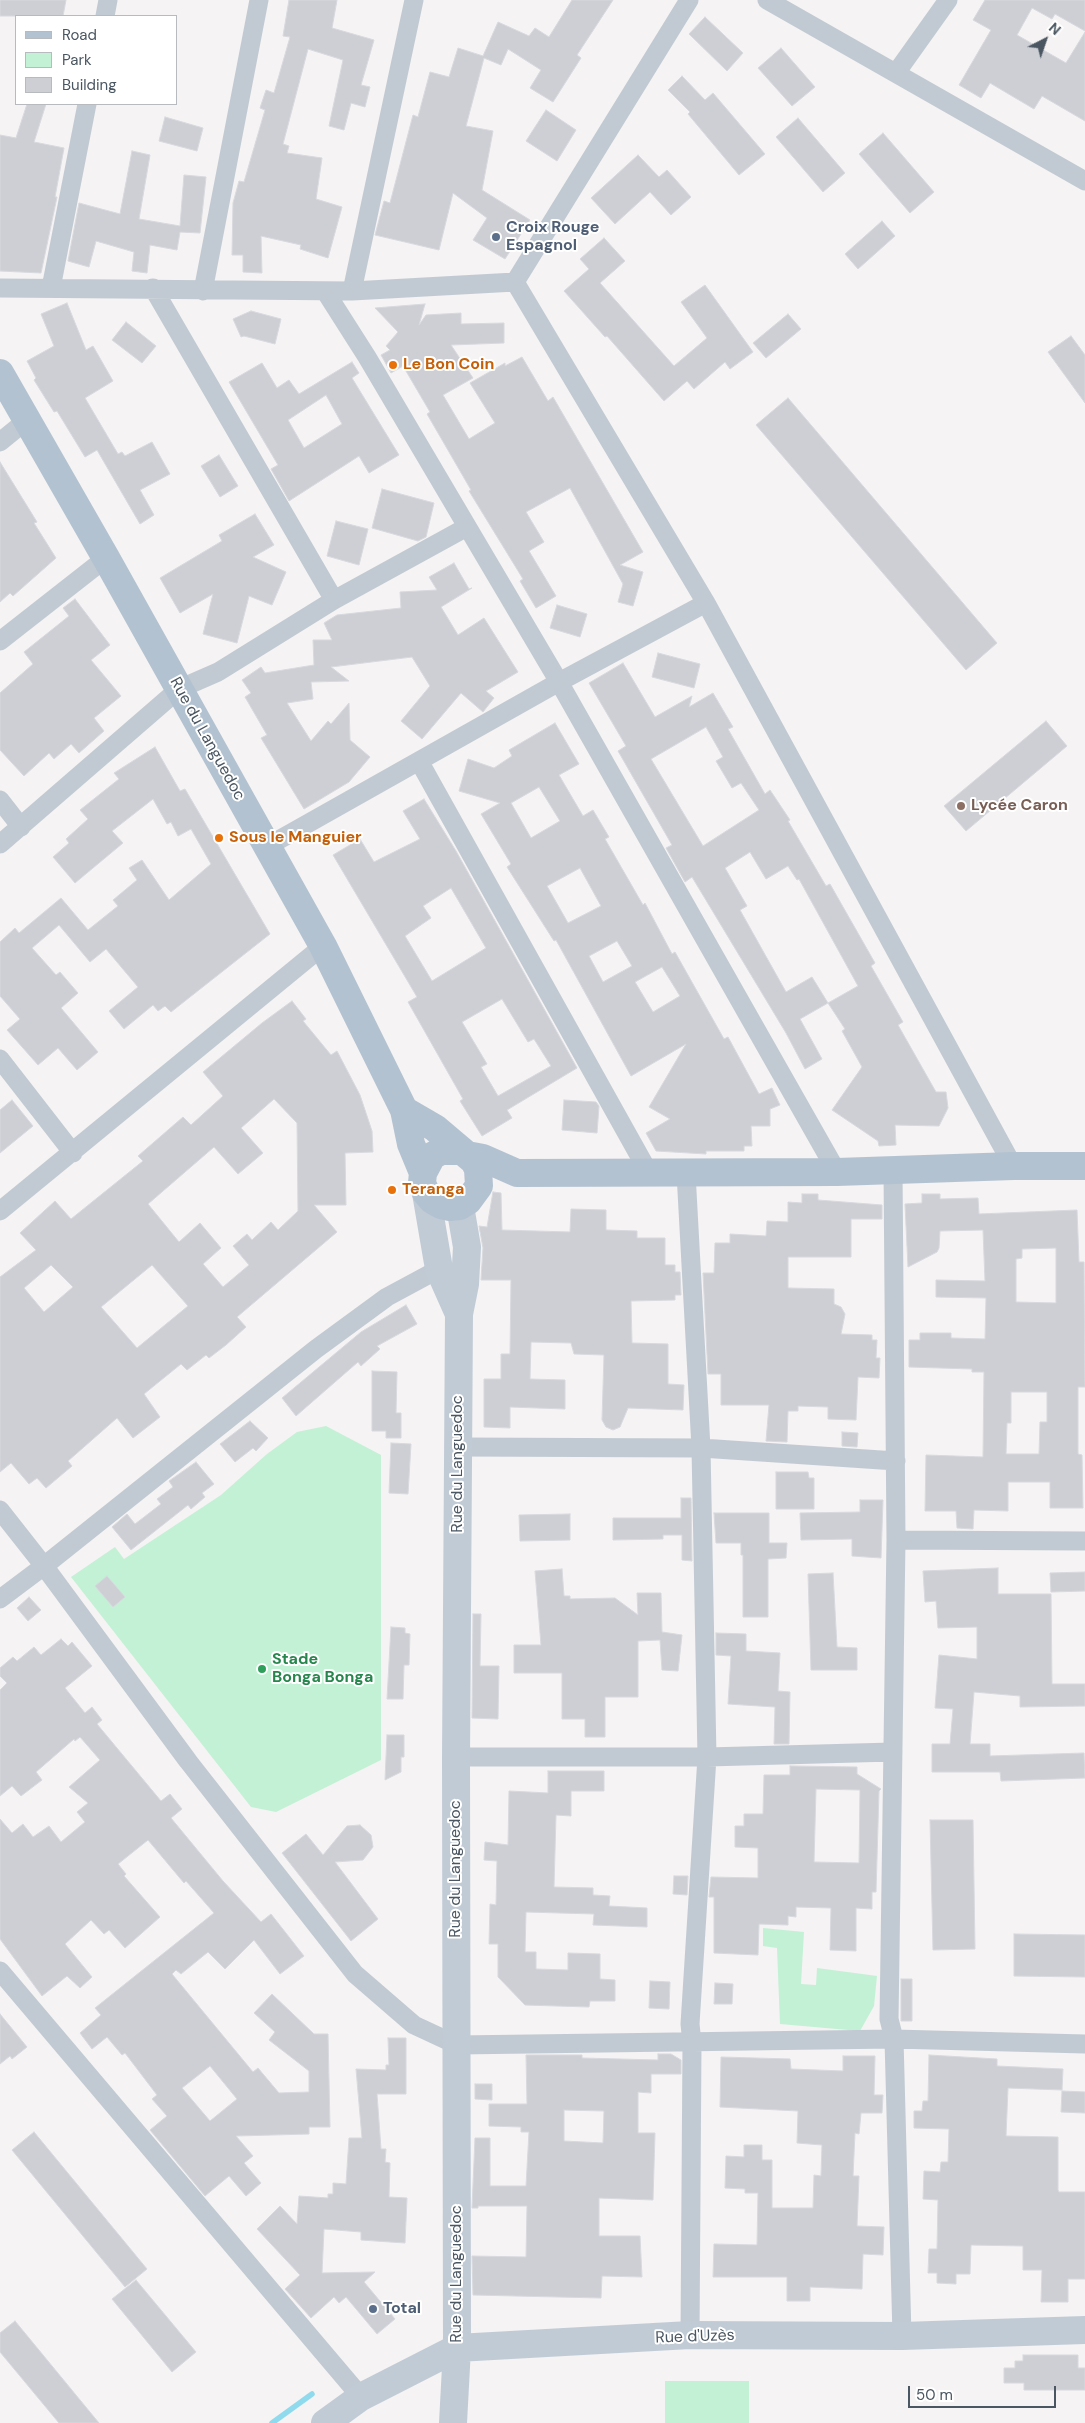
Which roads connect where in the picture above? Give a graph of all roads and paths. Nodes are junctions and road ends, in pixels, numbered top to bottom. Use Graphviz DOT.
graph roads {
  1 [pos="108,0"];
  2 [pos="259,0"];
  3 [pos="414,0"];
  4 [pos="689,0"];
  5 [pos="767,0"];
  6 [pos="948,0"];
  7 [pos="105,15"];
  8 [pos="896,73"];
  9 [pos="87,105"];
  10 [pos="1085,181"];
  11 [pos="515,282"];
  12 [pos="0,288"];
  13 [pos="51,288"];
  14 [pos="153,288"];
  15 [pos="325,290"];
  16 [pos="203,291"];
  17 [pos="352,291"];
  18 [pos="0,373"];
  19 [pos="27,420"];
  20 [pos="0,442"];
  21 [pos="468,527"];
  22 [pos="106,558"];
  23 [pos="334,600"];
  24 [pos="706,603"];
  25 [pos="0,641"];
  26 [pos="559,682"];
  27 [pos="179,689"];
  28 [pos="419,761"];
  29 [pos="0,800"];
  30 [pos="21,827"];
  31 [pos="0,844"];
  32 [pos="268,846"];
  33 [pos="323,946"];
  34 [pos="0,1059"];
  35 [pos="404,1110"];
  36 [pos="74,1153"];
  37 [pos="464,1153"];
  38 [pos="1013,1166"];
  39 [pos="1085,1166"];
  40 [pos="893,1170"];
  41 [pos="649,1172"];
  42 [pos="686,1172"];
  43 [pos="837,1172"];
  44 [pos="517,1173"];
  45 [pos="424,1183"];
  46 [pos="468,1200"];
  47 [pos="0,1211"];
  48 [pos="439,1269"];
  49 [pos="459,1314"];
  50 [pos="459,1447"];
  51 [pos="702,1448"];
  52 [pos="896,1461"];
  53 [pos="0,1510"];
  54 [pos="896,1540"];
  55 [pos="1085,1541"];
  56 [pos="44,1566"];
  57 [pos="0,1599"];
  58 [pos="893,1752"];
  59 [pos="706,1757"];
  60 [pos="456,1758"];
  61 [pos="3,1981"];
  62 [pos="894,2039"];
  63 [pos="692,2043"];
  64 [pos="457,2044"];
  65 [pos="1085,2044"];
  66 [pos="1085,2330"];
  67 [pos="690,2335"];
  68 [pos="902,2336"];
  69 [pos="457,2348"];
  70 [pos="361,2397"];
  71 [pos="325,2423"];
  72 [pos="453,2423"];
  1 -- 7 [label="street"];
  2 -- 16 [label="street"];
  3 -- 17 [label="street"];
  4 -- 11 [label="street"];
  5 -- 8 [label="street"];
  6 -- 8 [label="street"];
  8 -- 10 [label="street"];
  9 -- 13 [label="street"];
  11 -- 17 [label="street"];
  11 -- 24 [label="street"];
  12 -- 13 [label="street"];
  13 -- 14 [label="street"];
  14 -- 16 [label="street"];
  14 -- 23 [label="street"];
  15 -- 16 [label="street"];
  15 -- 17 [label="street"];
  15 -- 21 [label="street"];
  18 -- 19 [label="main road, Rue du Languedoc"];
  19 -- 20 [label="street"];
  19 -- 22 [label="main road, Rue du Languedoc"];
  21 -- 23 [label="street"];
  21 -- 26 [label="street"];
  22 -- 25 [label="street"];
  22 -- 27 [label="main road, Rue du Languedoc"];
  23 -- 27 [label="street"];
  24 -- 26 [label="street"];
  24 -- 38 [label="street"];
  26 -- 28 [label="street"];
  26 -- 43 [label="street"];
  27 -- 30 [label="street"];
  27 -- 32 [label="main road, Rue du Languedoc"];
  28 -- 32 [label="street"];
  28 -- 41 [label="street"];
  29 -- 30 [label="street"];
  30 -- 31 [label="street"];
  32 -- 33 [label="main road, Rue du Languedoc"];
  33 -- 35 [label="main road, Rue du Languedoc"];
  33 -- 36 [label="street"];
  34 -- 36 [label="street"];
  35 -- 37 [label="main road"];
  35 -- 45 [label="main road, Rue du Languedoc"];
  36 -- 47 [label="street"];
  37 -- 44 [label="main road"];
  37 -- 45 [label="main road"];
  37 -- 46 [label="main road"];
  38 -- 39 [label="main road"];
  38 -- 40 [label="main road"];
  40 -- 43 [label="main road"];
  40 -- 52 [label="street"];
  41 -- 42 [label="main road"];
  41 -- 44 [label="main road"];
  42 -- 43 [label="main road"];
  42 -- 51 [label="street"];
  44 -- 46 [label="main road"];
  45 -- 46 [label="main road"];
  45 -- 48 [label="street"];
  46 -- 49 [label="street"];
  48 -- 49 [label="street"];
  48 -- 56 [label="street"];
  49 -- 50 [label="street, Rue du Languedoc"];
  50 -- 51 [label="street"];
  50 -- 60 [label="street, Rue du Languedoc"];
  51 -- 52 [label="street"];
  51 -- 59 [label="street"];
  52 -- 54 [label="street"];
  53 -- 56 [label="street"];
  54 -- 55 [label="street"];
  54 -- 58 [label="street"];
  56 -- 57 [label="street"];
  56 -- 64 [label="street"];
  58 -- 59 [label="street"];
  58 -- 62 [label="street"];
  59 -- 60 [label="street"];
  59 -- 63 [label="street"];
  60 -- 64 [label="street, Rue du Languedoc"];
  61 -- 70 [label="street"];
  62 -- 63 [label="street"];
  62 -- 65 [label="street"];
  62 -- 68 [label="street"];
  63 -- 64 [label="street"];
  63 -- 67 [label="street"];
  64 -- 69 [label="street, Rue du Languedoc"];
  66 -- 68 [label="street, Rue d'Uzès"];
  67 -- 68 [label="street, Rue d'Uzès"];
  67 -- 69 [label="street, Rue d'Uzès"];
  69 -- 70 [label="street, Rue d'Uzès"];
  69 -- 72 [label="street, Rue du Languedoc"];
  70 -- 71 [label="street, Rue d'Uzès"];
}
